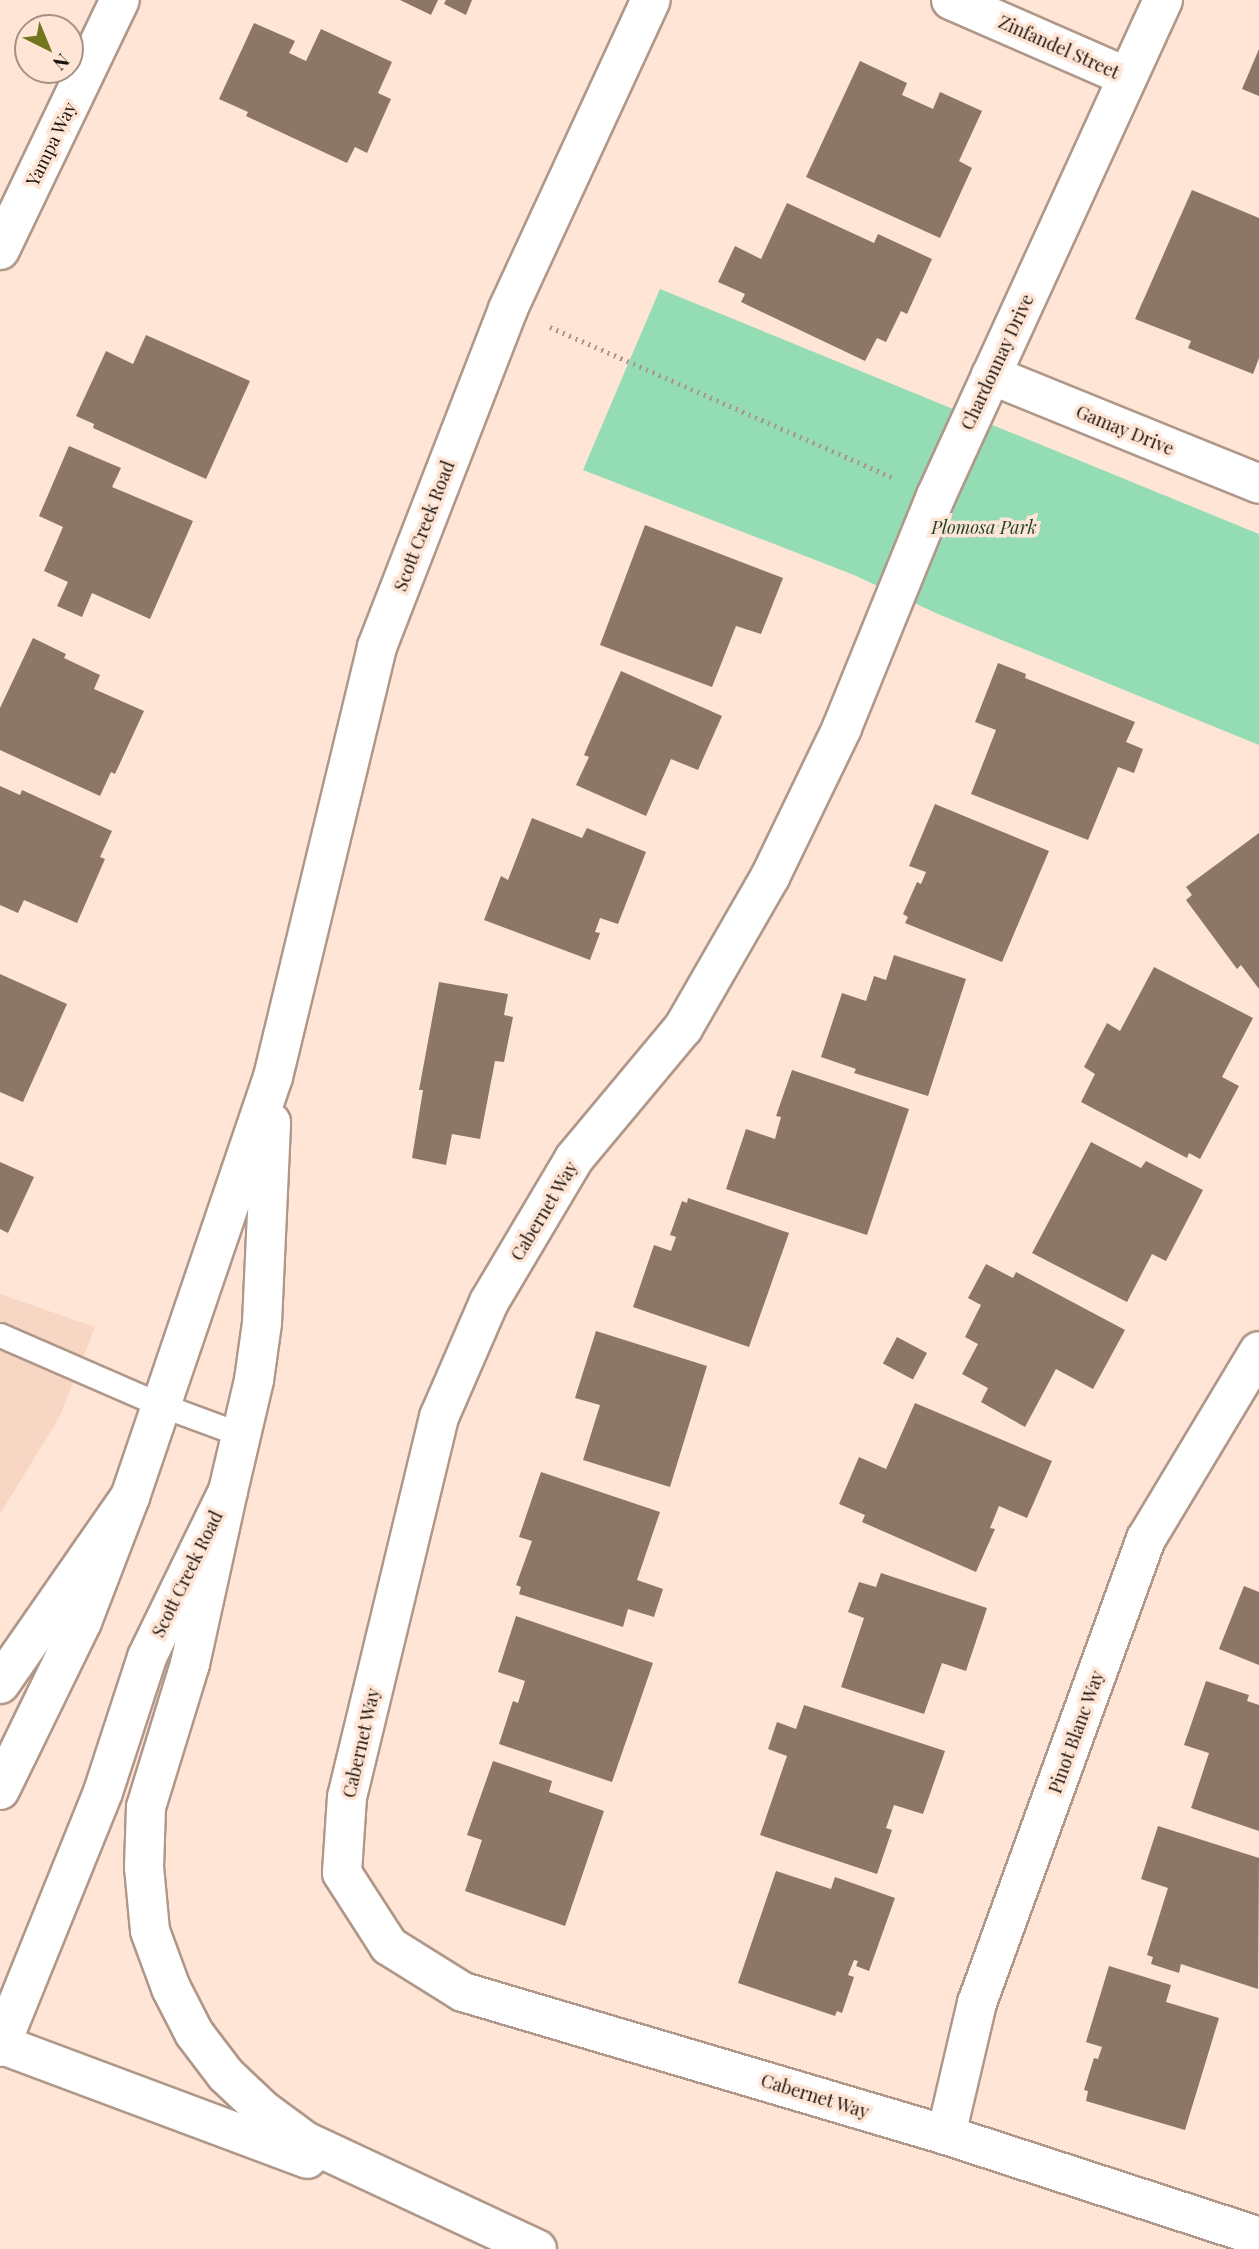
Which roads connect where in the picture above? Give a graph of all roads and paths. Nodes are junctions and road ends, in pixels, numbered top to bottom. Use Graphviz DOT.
graph roads {
  1 [pos="120,0"];
  2 [pos="651,0"];
  3 [pos="951,0"];
  4 [pos="1163,0"];
  5 [pos="1127,77"];
  6 [pos="0,250"];
  7 [pos="508,309"];
  8 [pos="991,375"];
  9 [pos="1259,484"];
  10 [pos="936,496"];
  11 [pos="842,728"];
  12 [pos="273,1077"];
  13 [pos="0,1335"];
  14 [pos="1259,1351"];
  15 [pos="161,1405"];
  16 [pos="242,1436"];
  17 [pos="228,1491"];
  18 [pos="130,1497"];
  19 [pos="0,1684"];
  20 [pos="0,1790"];
  21 [pos="1,2045"];
  22 [pos="946,2135"];
  23 [pos="496,2230"];
  24 [pos="1259,2237"];
  25 [pos="537,2249"];
  1 -- 6 [label="main road, Yampa Way"];
  2 -- 7 [label="main road, Scott Creek Road"];
  3 -- 5 [label="main road, Zinfandel Street"];
  4 -- 5 [label="main road, Chardonnay Drive"];
  5 -- 8 [label="main road, Chardonnay Drive"];
  7 -- 10 [label="path"];
  7 -- 12 [label="main road, Scott Creek Road"];
  8 -- 9 [label="main road, Gamay Drive"];
  8 -- 10 [label="main road, Chardonnay Drive"];
  10 -- 11 [label="main road, Chardonnay Drive"];
  11 -- 22 [label="main road, Cabernet Way"];
  12 -- 15 [label="main road, Scott Creek Road"];
  12 -- 16 [label="main road, Scott Creek Road"];
  13 -- 15 [label="lane"];
  14 -- 22 [label="main road, Pinot Blanc Way"];
  15 -- 16 [label="lane"];
  15 -- 18 [label="main road, Scott Creek Road"];
  16 -- 17 [label="main road, Scott Creek Road"];
  17 -- 21 [label="main road, Scott Creek Road"];
  17 -- 23 [label="main road"];
  18 -- 19 [label="main road"];
  18 -- 20 [label="main road, Scott Creek Road"];
  21 -- 23 [label="main road"];
  22 -- 24 [label="main road, Cabernet Way"];
  23 -- 25 [label="main road"];
}
